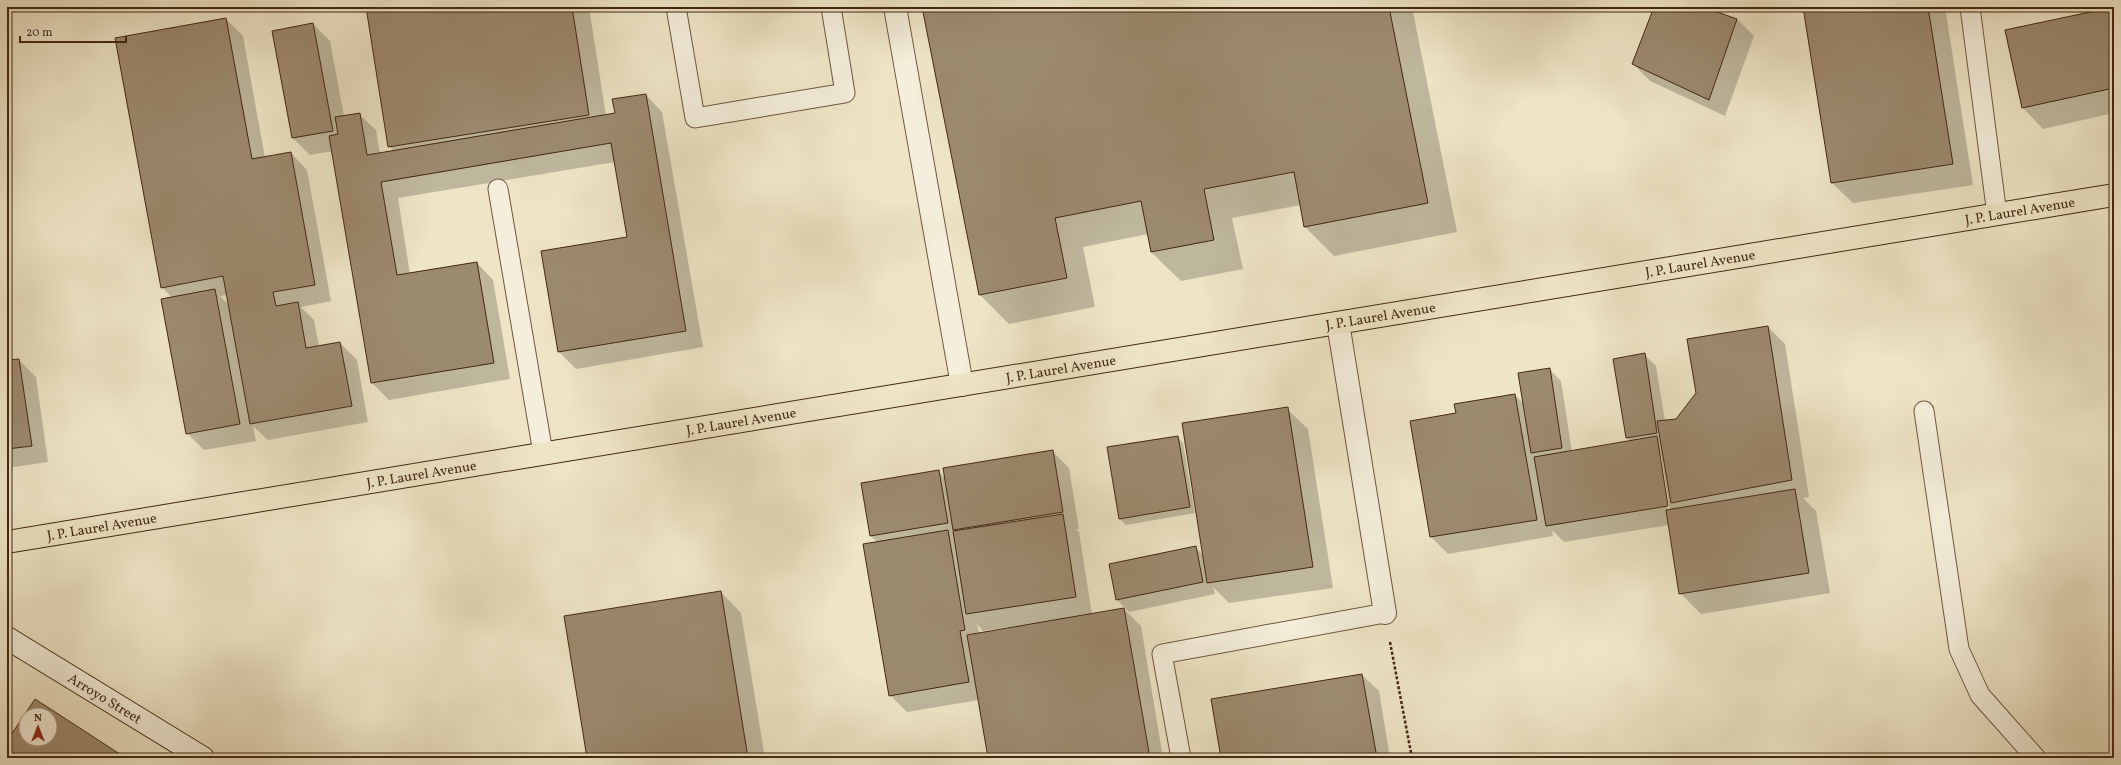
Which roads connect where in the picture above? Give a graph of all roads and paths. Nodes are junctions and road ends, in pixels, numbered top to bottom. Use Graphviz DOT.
graph roads {
  1 [pos="676,7"];
  2 [pos="831,7"];
  3 [pos="895,7"];
  4 [pos="1970,7"];
  5 [pos="498,189"];
  6 [pos="2114,196"];
  7 [pos="1997,215"];
  8 [pos="1338,323"];
  9 [pos="962,385"];
  10 [pos="1924,411"];
  11 [pos="543,453"];
  12 [pos="7,542"];
  13 [pos="1385,613"];
  14 [pos="7,638"];
  15 [pos="203,758"];
  16 [pos="1181,758"];
  17 [pos="1412,758"];
  18 [pos="2036,758"];
  1 -- 2 [label="lane"];
  3 -- 9 [label="street"];
  4 -- 7 [label="lane"];
  5 -- 11 [label="lane"];
  6 -- 7 [label="main road, J. P. Laurel Avenue"];
  7 -- 8 [label="main road, J. P. Laurel Avenue"];
  8 -- 9 [label="main road, J. P. Laurel Avenue"];
  8 -- 13 [label="street"];
  9 -- 11 [label="main road, J. P. Laurel Avenue"];
  10 -- 18 [label="lane"];
  11 -- 12 [label="main road, J. P. Laurel Avenue"];
  13 -- 16 [label="lane"];
  13 -- 17 [label="path"];
  14 -- 15 [label="street, Arroyo Street"];
}
